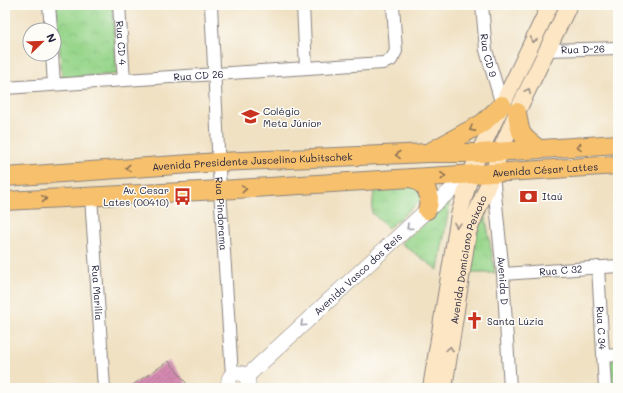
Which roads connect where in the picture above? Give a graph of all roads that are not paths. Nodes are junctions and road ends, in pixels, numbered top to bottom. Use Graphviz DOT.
graph roads {
  1 [pos="49,5"];
  2 [pos="118,5"];
  3 [pos="211,5"];
  4 [pos="303,5"];
  5 [pos="393,5"];
  6 [pos="482,5"];
  7 [pos="550,5"];
  8 [pos="569,5"];
  9 [pos="50,22"];
  10 [pos="618,48"];
  11 [pos="548,50"];
  12 [pos="53,62"];
  13 [pos="306,68"];
  14 [pos="214,74"];
  15 [pos="124,80"];
  16 [pos="54,84"];
  17 [pos="5,88"];
  18 [pos="510,108"];
  19 [pos="618,144"];
  20 [pos="539,149"];
  21 [pos="500,152"];
  22 [pos="428,153"];
  23 [pos="479,153"];
  24 [pos="219,162"];
  25 [pos="618,165"];
  26 [pos="493,173"];
  27 [pos="471,174"];
  28 [pos="5,177"];
  29 [pos="412,178"];
  30 [pos="220,190"];
  31 [pos="91,197"];
  32 [pos="5,201"];
  33 [pos="427,210"];
  34 [pos="618,266"];
  35 [pos="598,267"];
  36 [pos="503,274"];
  37 [pos="618,355"];
  38 [pos="603,356"];
  39 [pos="239,382"];
  40 [pos="104,388"];
  41 [pos="431,388"];
  42 [pos="444,388"];
  43 [pos="510,388"];
  44 [pos="605,388"];
  1 -- 9 [label="street"];
  2 -- 15 [label="street, Rua CD 4"];
  3 -- 14 [label="street, Rua Pindorama"];
  4 -- 13 [label="street"];
  5 -- 13 [label="street, Rua CD 26"];
  6 -- 18 [label="street, Rua CD 9"];
  7 -- 18 [label="main road, Avenida Domiciano Peixoto, one-way"];
  8 -- 11 [label="main road, Avenida Domiciano Peixoto"];
  10 -- 11 [label="street, Rua D-26"];
  18 -- 11 [label="main road, Avenida Domiciano Peixoto, one-way"];
  12 -- 16 [label="street"];
  13 -- 14 [label="street, Rua CD 26"];
  14 -- 15 [label="street, Rua CD 26"];
  14 -- 24 [label="street, Rua Pindorama"];
  15 -- 16 [label="street, Rua CD 26"];
  16 -- 17 [label="street, Rua CD 26"];
  18 -- 20 [label="main road"];
  18 -- 21 [label="main road, Avenida Domiciano Peixoto"];
  18 -- 22 [label="main road, one-way"];
  18 -- 23 [label="main road, Avenida Domiciano Peixoto"];
  19 -- 20 [label="main road, Avenida César Lattes, one-way"];
  20 -- 21 [label="main road, Avenida César Lattes"];
  21 -- 23 [label="main road, Avenida Presidente Juscelino Kubitschek"];
  21 -- 26 [label="main road, Avenida Domiciano Peixoto"];
  22 -- 23 [label="main road, Avenida Presidente Juscelino Kubitschek"];
  22 -- 24 [label="main road, Avenida Presidente Juscelino Kubitschek, one-way"];
  23 -- 27 [label="main road, Avenida Domiciano Peixoto"];
  24 -- 28 [label="main road, Avenida Presidente Juscelino Kubitschek, one-way"];
  24 -- 30 [label="street, Rua Pindorama"];
  25 -- 26 [label="main road, Avenida César Lattes"];
  26 -- 27 [label="main road, Avenida César Lattes"];
  26 -- 36 [label="street, Avenida D"];
  42 -- 26 [label="main road, Avenida Domiciano Peixoto, one-way"];
  29 -- 27 [label="main road, one-way"];
  27 -- 33 [label="street, Avenida Vasco dos Reis"];
  27 -- 41 [label="main road, Avenida Domiciano Peixoto, one-way"];
  30 -- 29 [label="main road, one-way"];
  29 -- 33 [label="main road"];
  30 -- 31 [label="main road"];
  30 -- 39 [label="street, Rua Pindorama"];
  32 -- 31 [label="main road, one-way"];
  31 -- 40 [label="street, Rua Marília"];
  33 -- 39 [label="street, Avenida Vasco dos Reis, one-way"];
  34 -- 35 [label="street, Rua C 32"];
  35 -- 36 [label="street, Rua C 32"];
  35 -- 38 [label="street, Rua C 34"];
  36 -- 43 [label="street, Avenida D"];
  37 -- 38 [label="street"];
  38 -- 44 [label="street, Rua C 34"];
}
